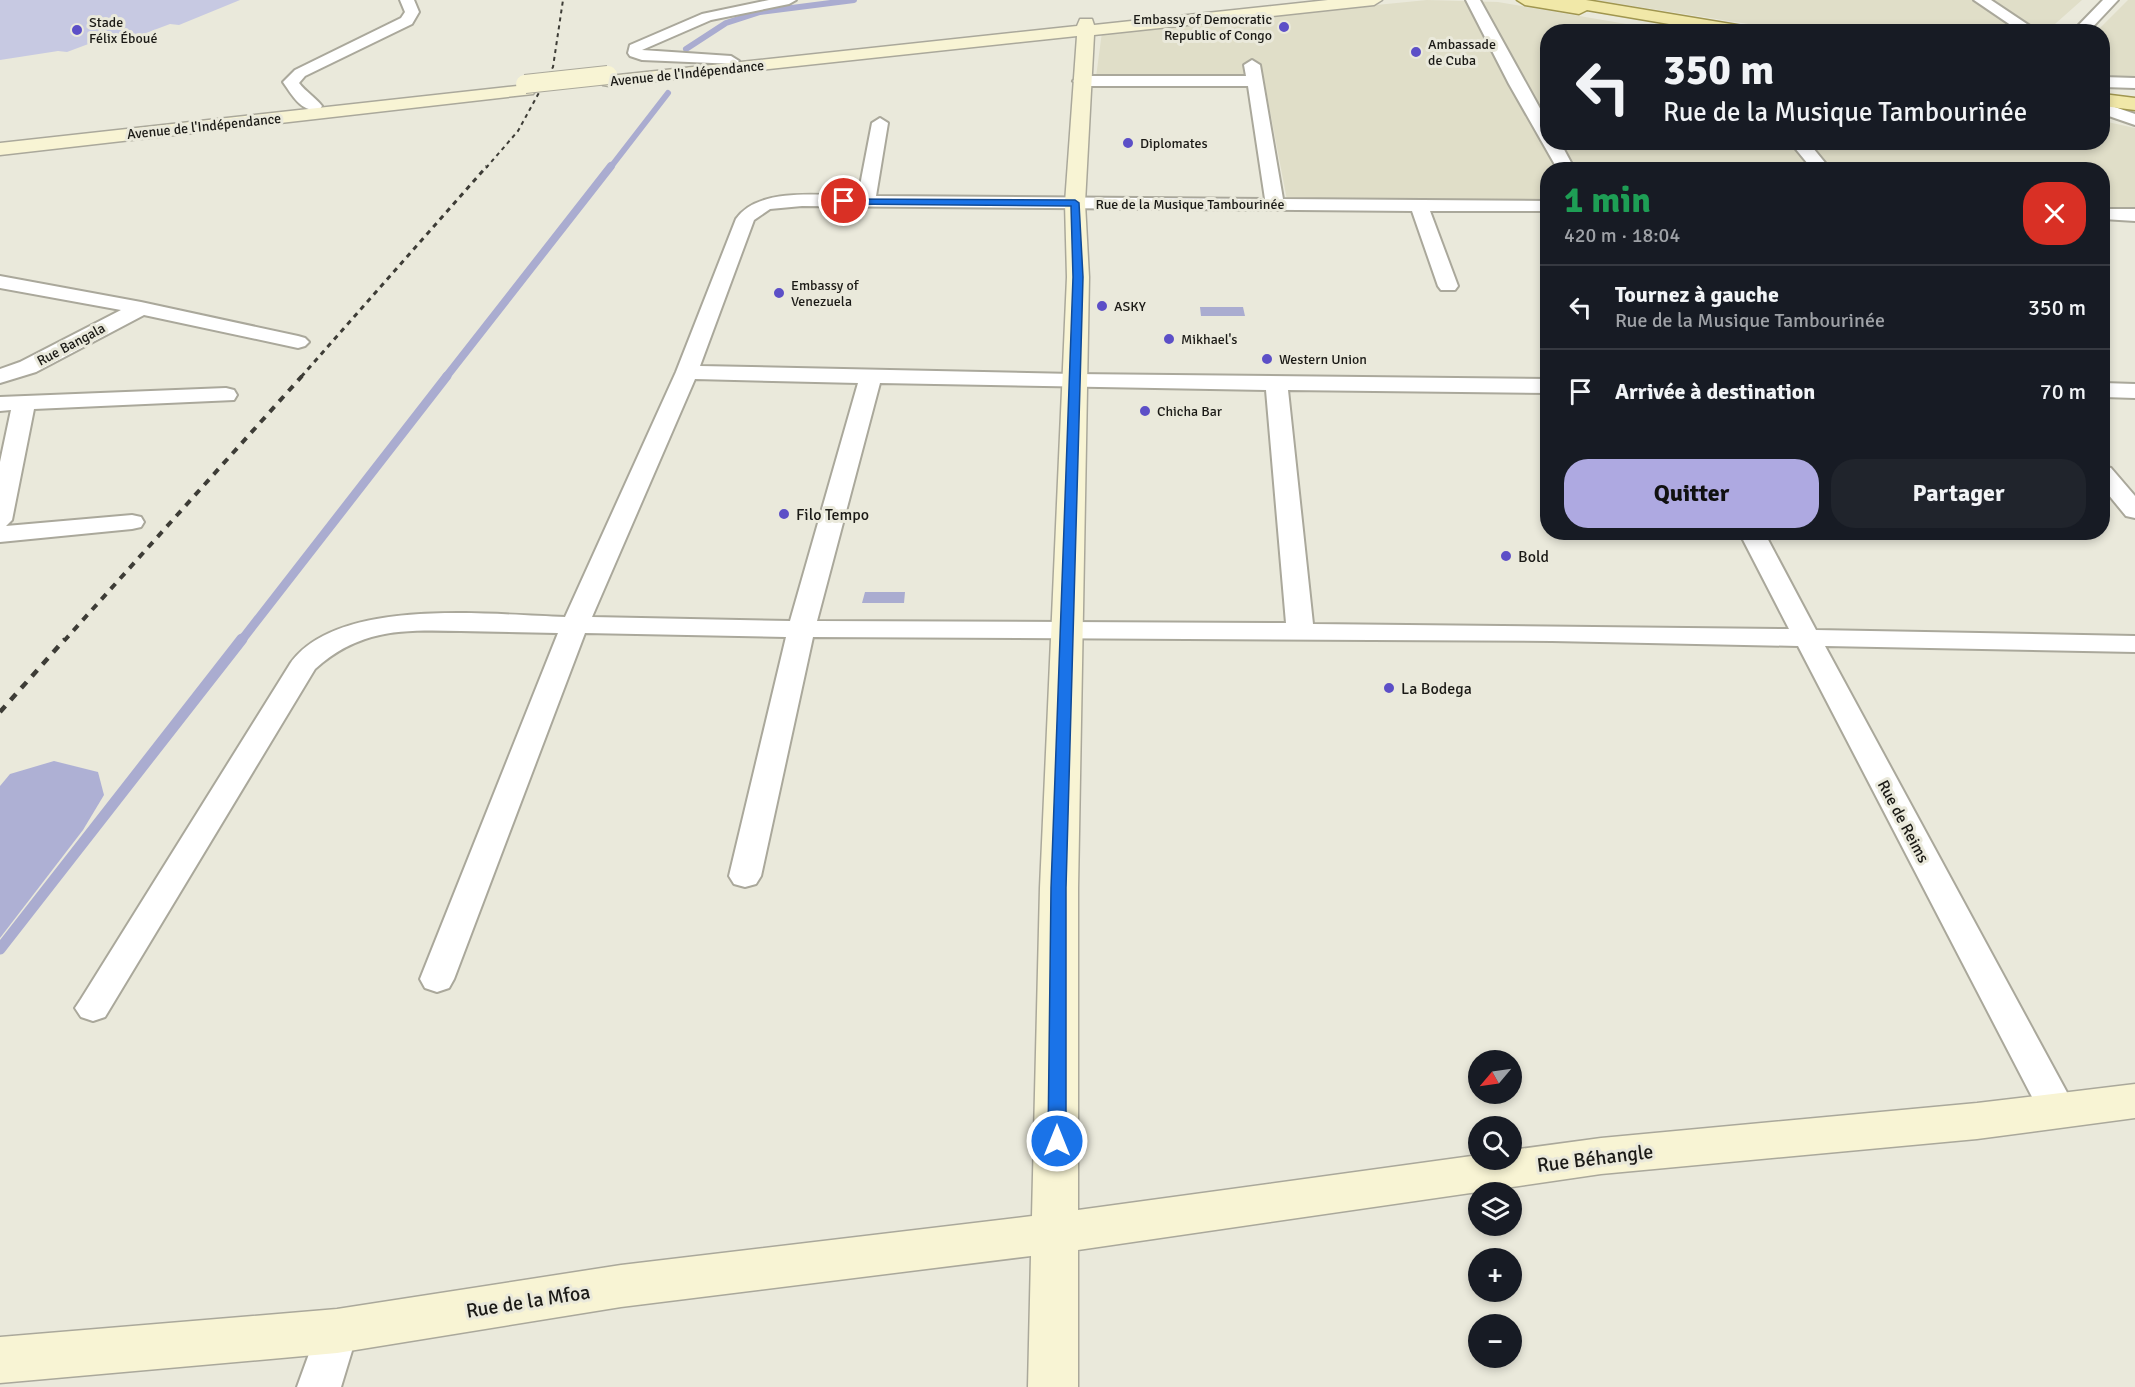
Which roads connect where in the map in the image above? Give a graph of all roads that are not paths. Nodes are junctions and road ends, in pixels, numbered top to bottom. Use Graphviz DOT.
graph roads {
  1 [pos="407,0"];
  2 [pos="789,0"];
  3 [pos="1313,0"];
  4 [pos="1374,0"];
  5 [pos="1473,0"];
  6 [pos="1525,0"];
  7 [pos="1557,0"];
  8 [pos="1981,0"];
  9 [pos="2111,0"];
  10 [pos="1662,24"];
  11 [pos="1701,24"];
  12 [pos="2019,24"];
  13 [pos="2087,24"];
  14 [pos="1086,27"];
  15 [pos="732,61"];
  16 [pos="609,78"];
  17 [pos="1081,81"];
  18 [pos="2135,83"];
  19 [pos="526,87"];
  20 [pos="2110,89"];
  21 [pos="2110,91"];
  22 [pos="2110,93"];
  23 [pos="2135,93"];
  24 [pos="2135,104"];
  25 [pos="314,106"];
  26 [pos="2110,111"];
  27 [pos="2135,120"];
  28 [pos="880,123"];
  29 [pos="1540,124"];
  30 [pos="0,141"];
  31 [pos="0,149"];
  32 [pos="1805,150"];
  33 [pos="1816,162"];
  34 [pos="866,201"];
  35 [pos="1075,203"];
  36 [pos="1275,204"];
  37 [pos="1419,205"];
  38 [pos="1540,206"];
  39 [pos="2110,214"];
  40 [pos="2135,215"];
  41 [pos="0,282"];
  42 [pos="1448,286"];
  43 [pos="141,308"];
  44 [pos="298,342"];
  45 [pos="687,372"];
  46 [pos="0,376"];
  47 [pos="871,376"];
  48 [pos="1074,381"];
  49 [pos="1276,383"];
  50 [pos="1540,386"];
  51 [pos="2110,390"];
  52 [pos="2135,391"];
  53 [pos="226,395"];
  54 [pos="24,402"];
  55 [pos="0,404"];
  56 [pos="2110,481"];
  57 [pos="2135,511"];
  58 [pos="0,520"];
  59 [pos="132,522"];
  60 [pos="0,534"];
  61 [pos="1755,540"];
  62 [pos="574,627"];
  63 [pos="801,629"];
  64 [pos="1067,630"];
  65 [pos="1300,631"];
  66 [pos="1804,637"];
  67 [pos="2135,644"];
  68 [pos="745,876"];
  69 [pos="437,979"];
  70 [pos="93,1008"];
  71 [pos="2135,1101"];
  72 [pos="2057,1109"];
  73 [pos="1056,1233"];
  74 [pos="337,1331"];
  75 [pos="0,1360"];
  76 [pos="320,1387"];
  77 [pos="1053,1387"];
  1 -- 25 [label="street"];
  2 -- 15 [label="street"];
  3 -- 14 [label="main road, Avenue de l'Indépendance"];
  4 -- 14 [label="main road, Avenue de l'Indépendance"];
  5 -- 29 [label="street"];
  6 -- 10 [label="main road"];
  7 -- 11 [label="main road"];
  8 -- 12 [label="street"];
  9 -- 13 [label="street"];
  14 -- 15 [label="main road, Avenue de l'Indépendance"];
  14 -- 16 [label="main road, Avenue de l'Indépendance"];
  14 -- 17 [label="main road"];
  15 -- 16 [label="main road, Avenue de l'Indépendance"];
  16 -- 19 [label="main road, Avenue de l'Indépendance"];
  17 -- 35 [label="main road"];
  17 -- 36 [label="street"];
  18 -- 20 [label="street"];
  19 -- 25 [label="main road, Avenue de l'Indépendance"];
  19 -- 31 [label="main road, Avenue de l'Indépendance"];
  21 -- 23 [label="main road"];
  22 -- 24 [label="main road"];
  25 -- 30 [label="main road, Avenue de l'Indépendance"];
  26 -- 27 [label="street"];
  28 -- 34 [label="street"];
  32 -- 33 [label="street"];
  34 -- 35 [label="street, Rue de la Musique Tambourinée"];
  34 -- 45 [label="street, Rue de la Musique Tambourinée"];
  35 -- 36 [label="street, Rue de la Musique Tambourinée"];
  35 -- 48 [label="main road"];
  36 -- 37 [label="street, Rue de la Musique Tambourinée"];
  37 -- 38 [label="street, Rue de la Musique Tambourinée"];
  37 -- 42 [label="street"];
  39 -- 40 [label="street"];
  41 -- 43 [label="street"];
  43 -- 44 [label="street"];
  43 -- 46 [label="street, Rue Bangala"];
  45 -- 47 [label="street"];
  45 -- 62 [label="street"];
  47 -- 48 [label="street"];
  47 -- 63 [label="street"];
  48 -- 49 [label="street"];
  48 -- 64 [label="main road"];
  49 -- 50 [label="street"];
  49 -- 65 [label="street"];
  51 -- 52 [label="street"];
  53 -- 54 [label="street"];
  54 -- 55 [label="street"];
  54 -- 58 [label="street"];
  56 -- 57 [label="street"];
  59 -- 60 [label="street"];
  61 -- 66 [label="street, Rue de Reims"];
  62 -- 63 [label="street"];
  62 -- 69 [label="street"];
  62 -- 70 [label="street"];
  63 -- 64 [label="street"];
  63 -- 68 [label="street"];
  64 -- 65 [label="street"];
  64 -- 73 [label="main road"];
  65 -- 66 [label="street"];
  66 -- 67 [label="street"];
  66 -- 72 [label="street, Rue de Reims"];
  71 -- 72 [label="main road, Rue Béhangle"];
  72 -- 73 [label="main road, Rue Béhangle"];
  73 -- 74 [label="main road, Rue de la Mfoa"];
  73 -- 77 [label="main road"];
  74 -- 75 [label="main road, Rue de la Mfoa"];
  74 -- 76 [label="street"];
}
